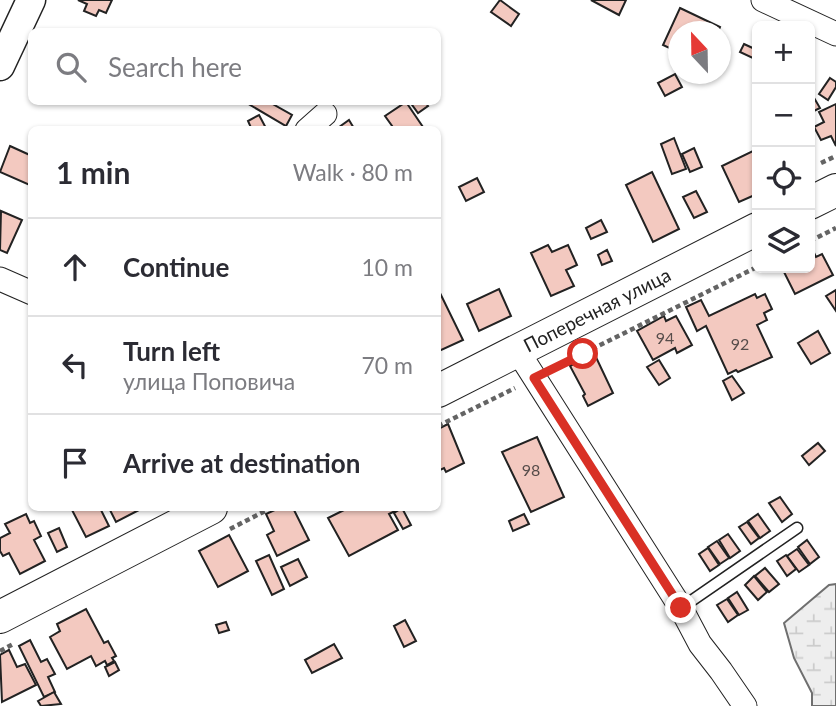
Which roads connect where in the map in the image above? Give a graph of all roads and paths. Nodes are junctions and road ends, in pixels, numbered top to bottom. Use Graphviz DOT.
graph roads {
  1 [pos="31,0"];
  2 [pos="763,0"];
  3 [pos="836,34"];
  4 [pos="0,66"];
  5 [pos="325,114"];
  6 [pos="312,126"];
  7 [pos="836,190"];
  8 [pos="815,200"];
  9 [pos="836,228"];
  10 [pos="752,232"];
  11 [pos="815,239"];
  12 [pos="752,269"];
  13 [pos="0,279"];
  14 [pos="28,291"];
  15 [pos="517,350"];
  16 [pos="534,378"];
  17 [pos="441,389"];
  18 [pos="441,424"];
  19 [pos="205,511"];
  20 [pos="797,528"];
  21 [pos="681,608"];
  22 [pos="0,617"];
  23 [pos="745,706"];
  1 -- 4 [label="street"];
  2 -- 3 [label="street"];
  5 -- 6 [label="street"];
  7 -- 8 [label="main road"];
  9 -- 11 [label="path"];
  10 -- 15 [label="main road, Поперечная улица"];
  12 -- 16 [label="path"];
  13 -- 14 [label="street"];
  15 -- 16 [label="street"];
  15 -- 17 [label="main road, Поперечная улица"];
  16 -- 18 [label="path"];
  16 -- 21 [label="street"];
  19 -- 22 [label="main road"];
  20 -- 21 [label="lane"];
  21 -- 23 [label="street"];
}
